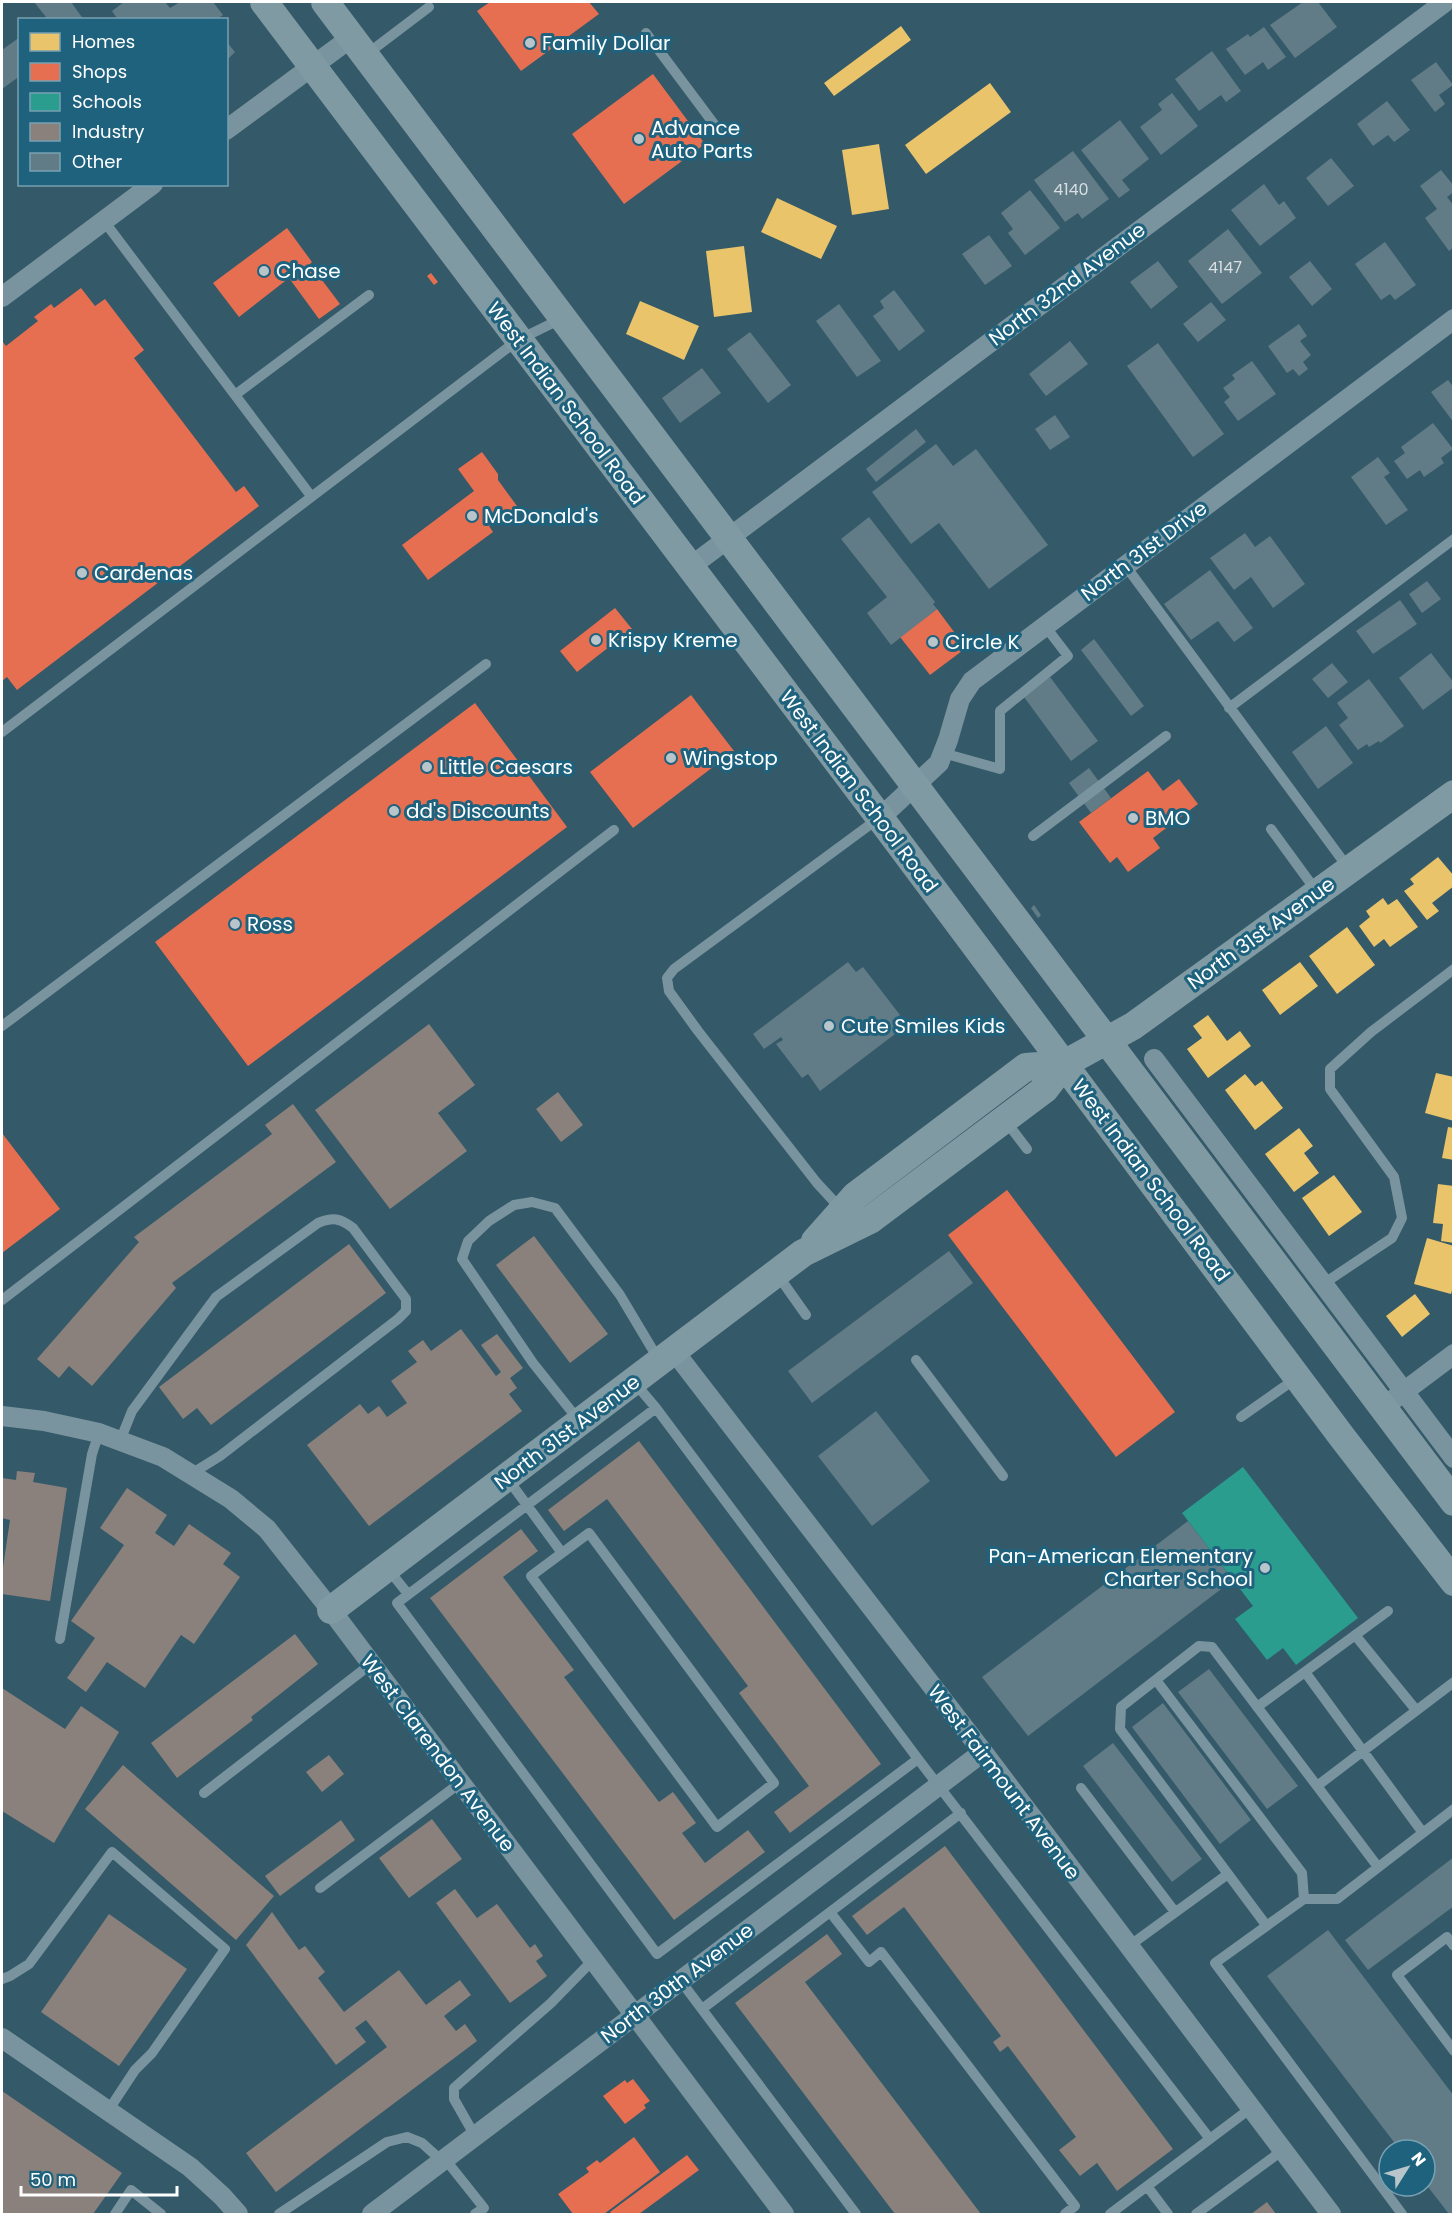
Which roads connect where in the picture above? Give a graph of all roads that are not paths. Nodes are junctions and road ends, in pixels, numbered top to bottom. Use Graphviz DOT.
graph roads {
  1 [pos="264,2"];
  2 [pos="325,2"];
  3 [pos="1445,2"];
  4 [pos="429,7"];
  5 [pos="646,33"];
  6 [pos="358,46"];
  7 [pos="312,66"];
  8 [pos="717,128"];
  9 [pos="228,129"];
  10 [pos="150,186"];
  11 [pos="104,221"];
  12 [pos="369,295"];
  13 [pos="2,297"];
  14 [pos="563,318"];
  15 [pos="1454,319"];
  16 [pos="518,340"];
  17 [pos="235,395"];
  18 [pos="311,496"];
  19 [pos="729,539"];
  20 [pos="1454,539"];
  21 [pos="1125,565"];
  22 [pos="690,567"];
  23 [pos="1045,626"];
  24 [pos="486,664"];
  25 [pos="1230,708"];
  26 [pos="2,732"];
  27 [pos="1166,736"];
  28 [pos="943,753"];
  29 [pos="915,786"];
  30 [pos="1454,794"];
  31 [pos="879,818"];
  32 [pos="1271,829"];
  33 [pos="614,830"];
  34 [pos="1033,836"];
  35 [pos="1349,870"];
  36 [pos="1318,892"];
  37 [pos="1454,969"];
  38 [pos="2,1026"];
  39 [pos="1106,1040"];
  40 [pos="1154,1059"];
  41 [pos="1064,1064"];
  42 [pos="1005,1119"];
  43 [pos="1027,1149"];
  44 [pos="842,1210"];
  45 [pos="803,1254"];
  46 [pos="777,1274"];
  47 [pos="1323,1284"];
  48 [pos="2,1300"];
  49 [pos="806,1315"];
  50 [pos="1454,1354"];
  51 [pos="667,1357"];
  52 [pos="916,1360"];
  53 [pos="1298,1377"];
  54 [pos="634,1381"];
  55 [pos="1393,1400"];
  56 [pos="656,1408"];
  57 [pos="2,1416"];
  58 [pos="1241,1417"];
  59 [pos="580,1422"];
  60 [pos="99,1433"];
  61 [pos="120,1441"];
  62 [pos="1454,1458"];
  63 [pos="190,1474"];
  64 [pos="1003,1476"];
  65 [pos="507,1478"];
  66 [pos="1454,1502"];
  67 [pos="526,1504"];
  68 [pos="561,1553"];
  69 [pos="387,1568"];
  70 [pos="1454,1582"];
  71 [pos="408,1594"];
  72 [pos="331,1610"];
  73 [pos="1388,1611"];
  74 [pos="1355,1635"];
  75 [pos="60,1639"];
  76 [pos="371,1664"];
  77 [pos="1305,1672"];
  78 [pos="1156,1680"];
  79 [pos="1454,1682"];
  80 [pos="1257,1707"];
  81 [pos="1416,1710"];
  82 [pos="1362,1751"];
  83 [pos="982,1752"];
  84 [pos="918,1759"];
  85 [pos="460,1783"];
  86 [pos="939,1785"];
  87 [pos="1317,1786"];
  88 [pos="1081,1788"];
  89 [pos="204,1793"];
  90 [pos="1454,1809"];
  91 [pos="961,1813"];
  92 [pos="1423,1833"];
  93 [pos="1378,1867"];
  94 [pos="1228,1874"];
  95 [pos="320,1888"];
  96 [pos="1304,1899"];
  97 [pos="830,1912"];
  98 [pos="1175,1912"];
  99 [pos="1266,1925"];
  100 [pos="1129,1946"];
  101 [pos="1454,1946"];
  102 [pos="593,1960"];
  103 [pos="2,1979"];
  104 [pos="680,1980"];
  105 [pos="702,2009"];
  106 [pos="633,2015"];
  107 [pos="2,2038"];
  108 [pos="1454,2051"];
  109 [pos="1251,2108"];
  110 [pos="108,2111"];
  111 [pos="475,2136"];
  112 [pos="1210,2139"];
  113 [pos="1282,2150"];
  114 [pos="444,2160"];
  115 [pos="1147,2186"];
  116 [pos="479,2211"];
  117 [pos="115,2214"];
  118 [pos="161,2214"];
  119 [pos="238,2214"];
  120 [pos="279,2214"];
  121 [pos="372,2214"];
  122 [pos="494,2214"];
  123 [pos="784,2214"];
  124 [pos="856,2214"];
  125 [pos="1065,2214"];
  126 [pos="1110,2214"];
  127 [pos="1168,2214"];
  128 [pos="1196,2214"];
  129 [pos="1331,2214"];
  130 [pos="1401,2214"];
  1 -- 7 [label="main road, West Indian School Road"];
  2 -- 6 [label="main road"];
  3 -- 19 [label="street, North 32nd Avenue"];
  4 -- 6 [label="lane"];
  5 -- 8 [label="lane"];
  6 -- 7 [label="street"];
  6 -- 14 [label="main road"];
  7 -- 9 [label="street"];
  7 -- 16 [label="main road, West Indian School Road"];
  10 -- 11 [label="street"];
  11 -- 13 [label="street"];
  11 -- 17 [label="lane"];
  12 -- 17 [label="lane"];
  14 -- 16 [label="lane"];
  14 -- 19 [label="main road"];
  15 -- 21 [label="street, North 31st Drive"];
  16 -- 18 [label="lane"];
  16 -- 22 [label="main road, West Indian School Road"];
  17 -- 18 [label="lane"];
  18 -- 26 [label="lane"];
  19 -- 22 [label="street, North 32nd Avenue"];
  19 -- 29 [label="main road"];
  20 -- 25 [label="lane"];
  21 -- 23 [label="street, North 31st Drive"];
  21 -- 25 [label="lane"];
  22 -- 31 [label="main road, West Indian School Road"];
  23 -- 28 [label="street, North 31st Drive"];
  23 -- 28 [label="lane"];
  24 -- 38 [label="lane"];
  25 -- 35 [label="lane"];
  27 -- 34 [label="lane"];
  28 -- 29 [label="street, North 31st Drive"];
  29 -- 31 [label="street, North 31st Drive"];
  29 -- 39 [label="main road"];
  30 -- 35 [label="main road, North 31st Avenue"];
  31 -- 41 [label="main road, West Indian School Road"];
  31 -- 44 [label="lane"];
  32 -- 36 [label="lane"];
  33 -- 48 [label="lane"];
  35 -- 36 [label="main road, North 31st Avenue"];
  36 -- 39 [label="main road, North 31st Avenue"];
  37 -- 47 [label="lane"];
  39 -- 41 [label="main road, North 31st Avenue"];
  39 -- 55 [label="main road"];
  40 -- 47 [label="street"];
  41 -- 42 [label="main road, North 31st Avenue"];
  41 -- 44 [label="main road, North 31st Avenue"];
  41 -- 53 [label="main road, West Indian School Road"];
  42 -- 43 [label="lane"];
  42 -- 45 [label="main road, North 31st Avenue"];
  44 -- 45 [label="main road, North 31st Avenue"];
  45 -- 46 [label="main road, North 31st Avenue"];
  46 -- 49 [label="lane"];
  46 -- 51 [label="main road, North 31st Avenue"];
  47 -- 55 [label="street"];
  50 -- 55 [label="street"];
  51 -- 54 [label="main road, North 31st Avenue"];
  51 -- 59 [label="lane"];
  51 -- 83 [label="street, West Fairmount Avenue"];
  52 -- 64 [label="lane"];
  53 -- 58 [label="lane"];
  53 -- 70 [label="main road, West Indian School Road"];
  54 -- 56 [label="lane"];
  54 -- 59 [label="main road, North 31st Avenue"];
  55 -- 62 [label="street"];
  55 -- 66 [label="main road"];
  56 -- 67 [label="lane"];
  56 -- 84 [label="lane"];
  57 -- 60 [label="street, West Clarendon Avenue"];
  59 -- 65 [label="main road, North 31st Avenue"];
  60 -- 61 [label="street, West Clarendon Avenue"];
  60 -- 75 [label="lane"];
  61 -- 63 [label="street, West Clarendon Avenue"];
  61 -- 63 [label="lane"];
  63 -- 72 [label="street, West Clarendon Avenue"];
  65 -- 67 [label="lane"];
  65 -- 69 [label="main road, North 31st Avenue"];
  67 -- 68 [label="lane"];
  67 -- 71 [label="lane"];
  68 -- 68 [label="lane"];
  69 -- 71 [label="lane"];
  69 -- 72 [label="main road, North 31st Avenue"];
  71 -- 84 [label="lane"];
  72 -- 76 [label="street, West Clarendon Avenue"];
  73 -- 74 [label="lane"];
  74 -- 77 [label="lane"];
  74 -- 81 [label="lane"];
  76 -- 85 [label="street, West Clarendon Avenue"];
  76 -- 89 [label="lane"];
  77 -- 80 [label="lane"];
  77 -- 82 [label="lane"];
  78 -- 80 [label="lane"];
  78 -- 94 [label="lane"];
  78 -- 96 [label="lane"];
  79 -- 81 [label="lane"];
  80 -- 87 [label="lane"];
  81 -- 82 [label="lane"];
  82 -- 87 [label="lane"];
  82 -- 92 [label="lane"];
  83 -- 86 [label="street, North 30th Avenue"];
  83 -- 100 [label="street, West Fairmount Avenue"];
  84 -- 86 [label="lane"];
  85 -- 95 [label="lane"];
  85 -- 102 [label="street, West Clarendon Avenue"];
  86 -- 91 [label="lane"];
  86 -- 104 [label="street, North 30th Avenue"];
  87 -- 93 [label="lane"];
  88 -- 98 [label="lane"];
  90 -- 92 [label="lane"];
  91 -- 97 [label="lane"];
  91 -- 112 [label="lane"];
  92 -- 93 [label="lane"];
  93 -- 96 [label="lane"];
  94 -- 98 [label="lane"];
  94 -- 99 [label="lane"];
  96 -- 99 [label="lane"];
  97 -- 105 [label="lane"];
  97 -- 125 [label="lane"];
  98 -- 100 [label="lane"];
  99 -- 130 [label="lane"];
  100 -- 109 [label="street, West Fairmount Avenue"];
  101 -- 108 [label="lane"];
  102 -- 106 [label="street, West Clarendon Avenue"];
  102 -- 111 [label="lane"];
  103 -- 110 [label="lane"];
  104 -- 105 [label="lane"];
  104 -- 106 [label="street, North 30th Avenue"];
  105 -- 124 [label="lane"];
  106 -- 111 [label="street, North 30th Avenue"];
  106 -- 123 [label="street, West Clarendon Avenue"];
  107 -- 110 [label="street"];
  109 -- 112 [label="lane"];
  109 -- 113 [label="street, West Fairmount Avenue"];
  110 -- 119 [label="street"];
  111 -- 114 [label="street, North 30th Avenue"];
  112 -- 115 [label="lane"];
  113 -- 128 [label="lane"];
  113 -- 129 [label="street, West Fairmount Avenue"];
  114 -- 116 [label="lane"];
  114 -- 120 [label="lane"];
  114 -- 121 [label="street, North 30th Avenue"];
  115 -- 126 [label="lane"];
  115 -- 127 [label="lane"];
  116 -- 122 [label="lane"];
  117 -- 118 [label="lane"];
}
